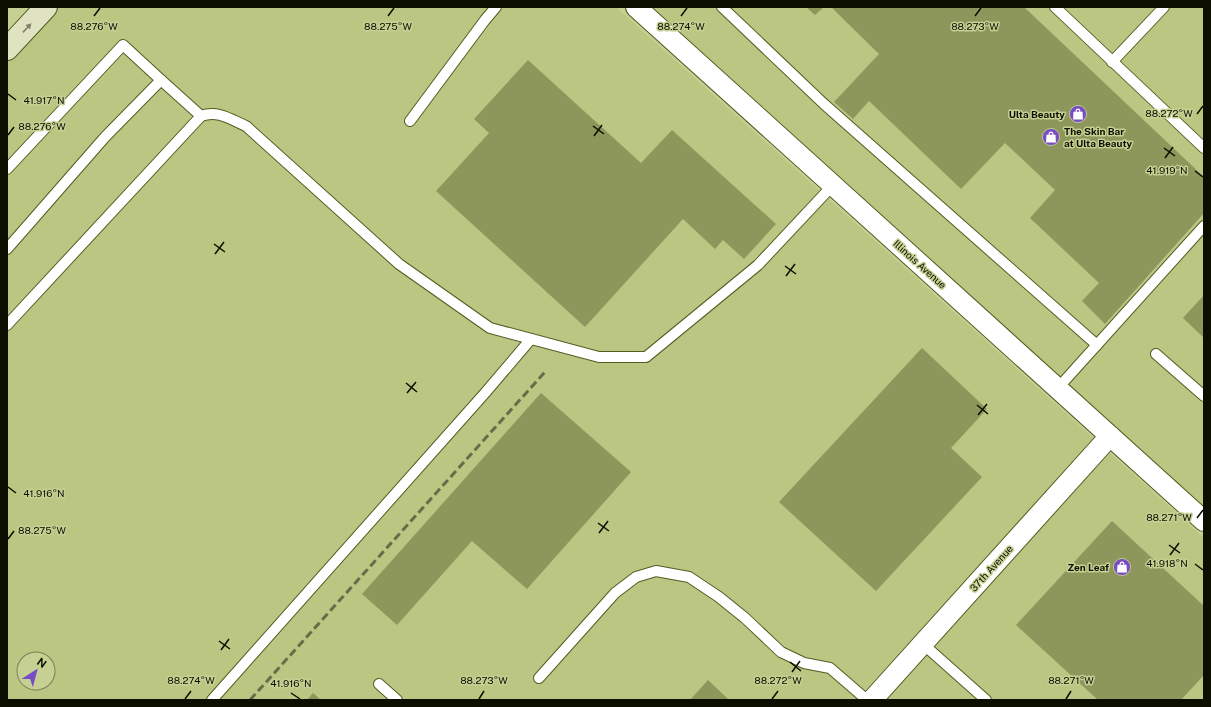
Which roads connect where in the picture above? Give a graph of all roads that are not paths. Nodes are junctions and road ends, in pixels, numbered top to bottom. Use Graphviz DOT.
graph roads {
  1 [pos="46,7"];
  2 [pos="496,7"];
  3 [pos="636,7"];
  4 [pos="722,7"];
  5 [pos="1055,7"];
  6 [pos="1164,7"];
  7 [pos="7,49"];
  8 [pos="1112,62"];
  9 [pos="161,80"];
  10 [pos="201,116"];
  11 [pos="410,121"];
  12 [pos="1204,148"];
  13 [pos="7,169"];
  14 [pos="833,185"];
  15 [pos="1204,226"];
  16 [pos="7,249"];
  17 [pos="7,325"];
  18 [pos="530,339"];
  19 [pos="1096,345"];
  20 [pos="1156,354"];
  21 [pos="1058,388"];
  22 [pos="1204,396"];
  23 [pos="1110,436"];
  24 [pos="1204,521"];
  25 [pos="923,644"];
  26 [pos="539,678"];
  27 [pos="379,684"];
  28 [pos="212,700"];
  29 [pos="397,700"];
  30 [pos="867,700"];
  31 [pos="872,700"];
  32 [pos="986,700"];
  7 -- 1 [label="main road, one-way"];
  2 -- 11 [label="lane"];
  3 -- 14 [label="street, Illinois Avenue"];
  4 -- 19 [label="lane"];
  5 -- 8 [label="lane"];
  6 -- 8 [label="lane"];
  8 -- 12 [label="lane"];
  9 -- 10 [label="lane"];
  9 -- 13 [label="lane"];
  9 -- 16 [label="lane"];
  10 -- 17 [label="lane"];
  10 -- 18 [label="lane"];
  14 -- 18 [label="lane"];
  14 -- 21 [label="street, Illinois Avenue"];
  15 -- 19 [label="lane"];
  18 -- 28 [label="lane"];
  19 -- 21 [label="lane"];
  20 -- 22 [label="lane"];
  21 -- 23 [label="street, Illinois Avenue"];
  23 -- 24 [label="street, Illinois Avenue"];
  23 -- 25 [label="street, 37th Avenue"];
  25 -- 31 [label="street, 37th Avenue"];
  25 -- 32 [label="lane"];
  26 -- 30 [label="lane"];
  27 -- 29 [label="lane"];
}
